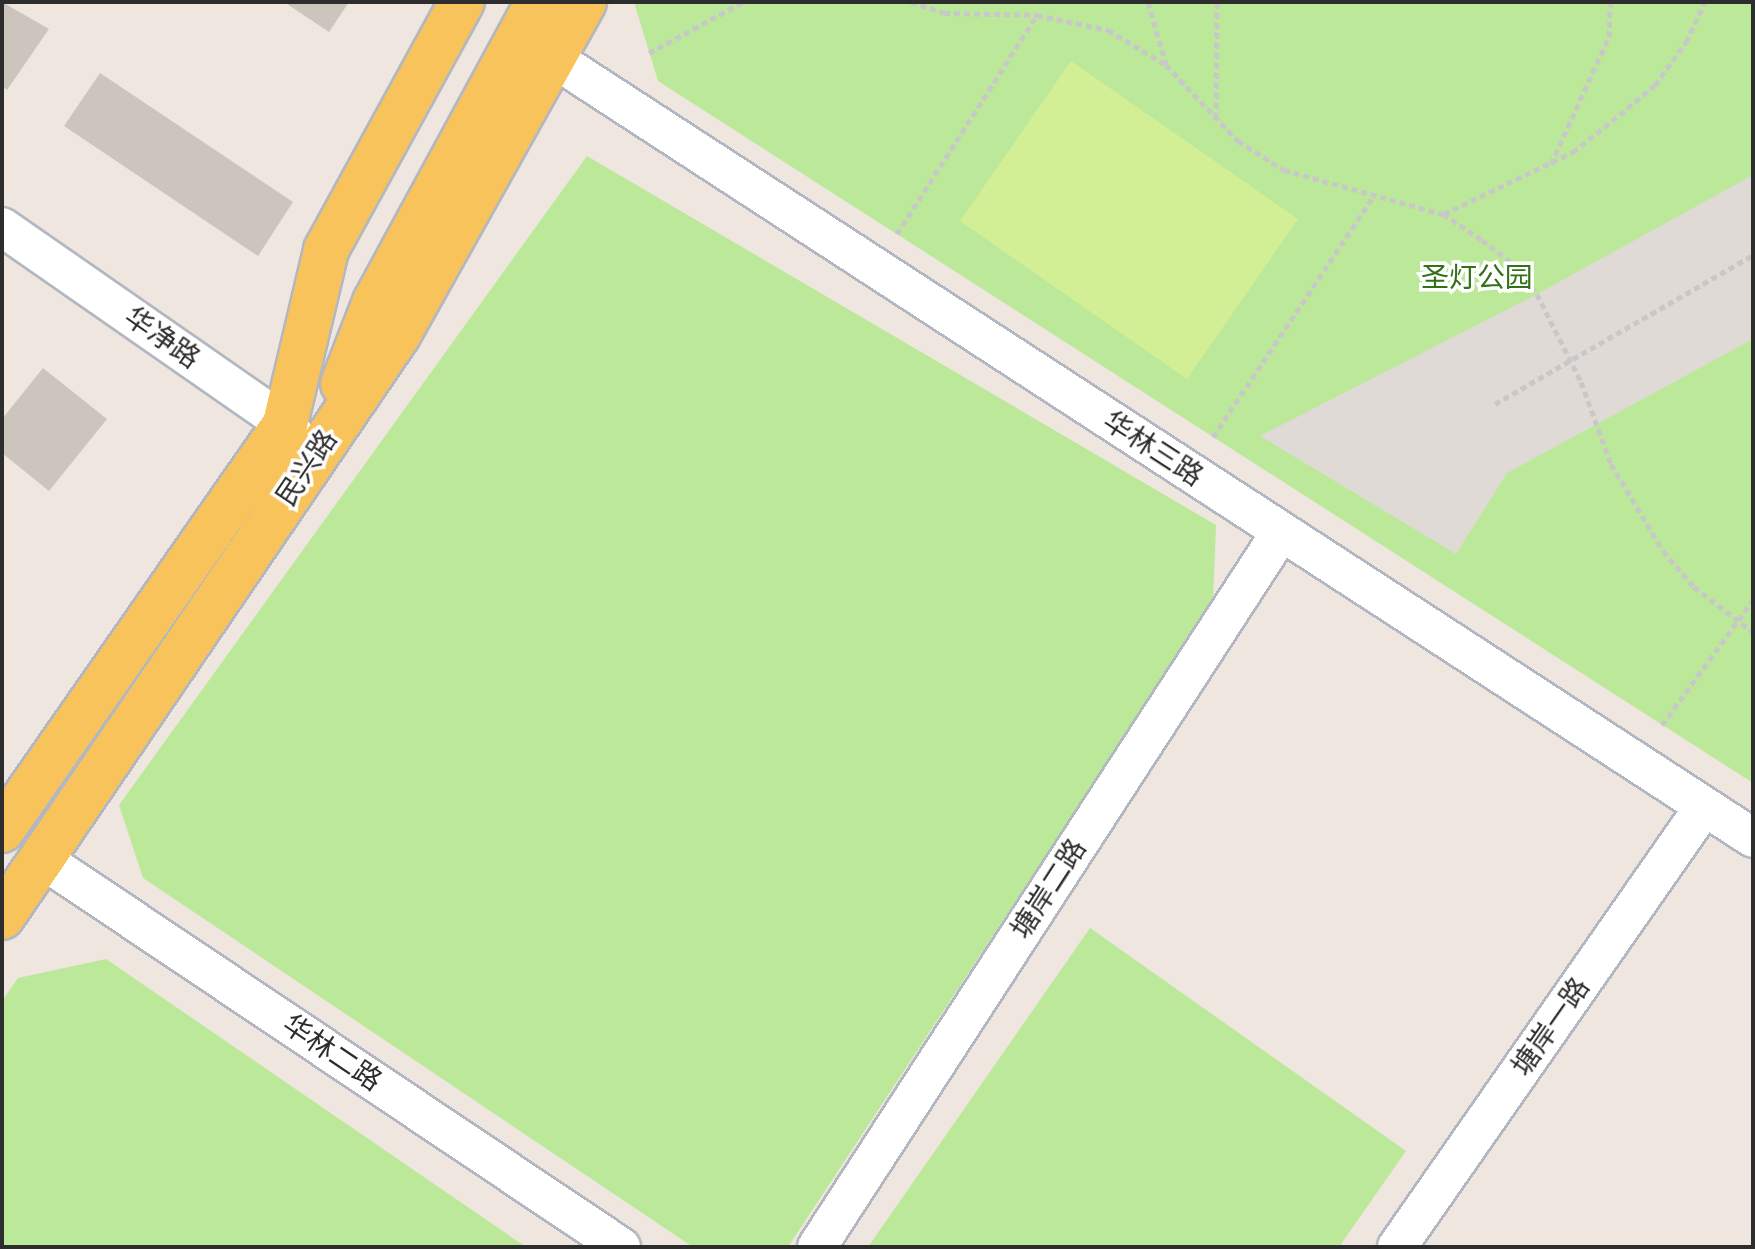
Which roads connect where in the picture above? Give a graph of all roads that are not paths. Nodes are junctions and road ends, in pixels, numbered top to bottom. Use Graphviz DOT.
graph roads {
  1 [pos="462,2"];
  2 [pos="494,2"];
  3 [pos="538,2"];
  4 [pos="584,2"];
  5 [pos="553,58"];
  6 [pos="2,227"];
  7 [pos="358,291"];
  8 [pos="285,424"];
  9 [pos="314,457"];
  10 [pos="1281,532"];
  11 [pos="1704,807"];
  12 [pos="2,830"];
  13 [pos="1753,838"];
  14 [pos="42,859"];
  15 [pos="2,917"];
  16 [pos="621,1247"];
  17 [pos="817,1247"];
  18 [pos="1397,1247"];
  1 -- 8 [label="main road, 民兴路"];
  2 -- 7 [label="main road"];
  3 -- 7 [label="main road"];
  4 -- 5 [label="main road, 民兴路"];
  5 -- 9 [label="main road, 民兴路"];
  5 -- 10 [label="street, 华林三路"];
  6 -- 8 [label="street, 华净路"];
  7 -- 8 [label="main road"];
  7 -- 9 [label="main road"];
  8 -- 9 [label="street, 华净路"];
  8 -- 12 [label="main road, 民兴路"];
  9 -- 14 [label="main road, 民兴路"];
  10 -- 11 [label="street, 华林三路"];
  10 -- 17 [label="street, 塘岸二路"];
  11 -- 13 [label="street, 华林三路"];
  11 -- 18 [label="street, 塘岸一路"];
  14 -- 15 [label="main road, 民兴路"];
  14 -- 16 [label="street, 华林二路"];
}
